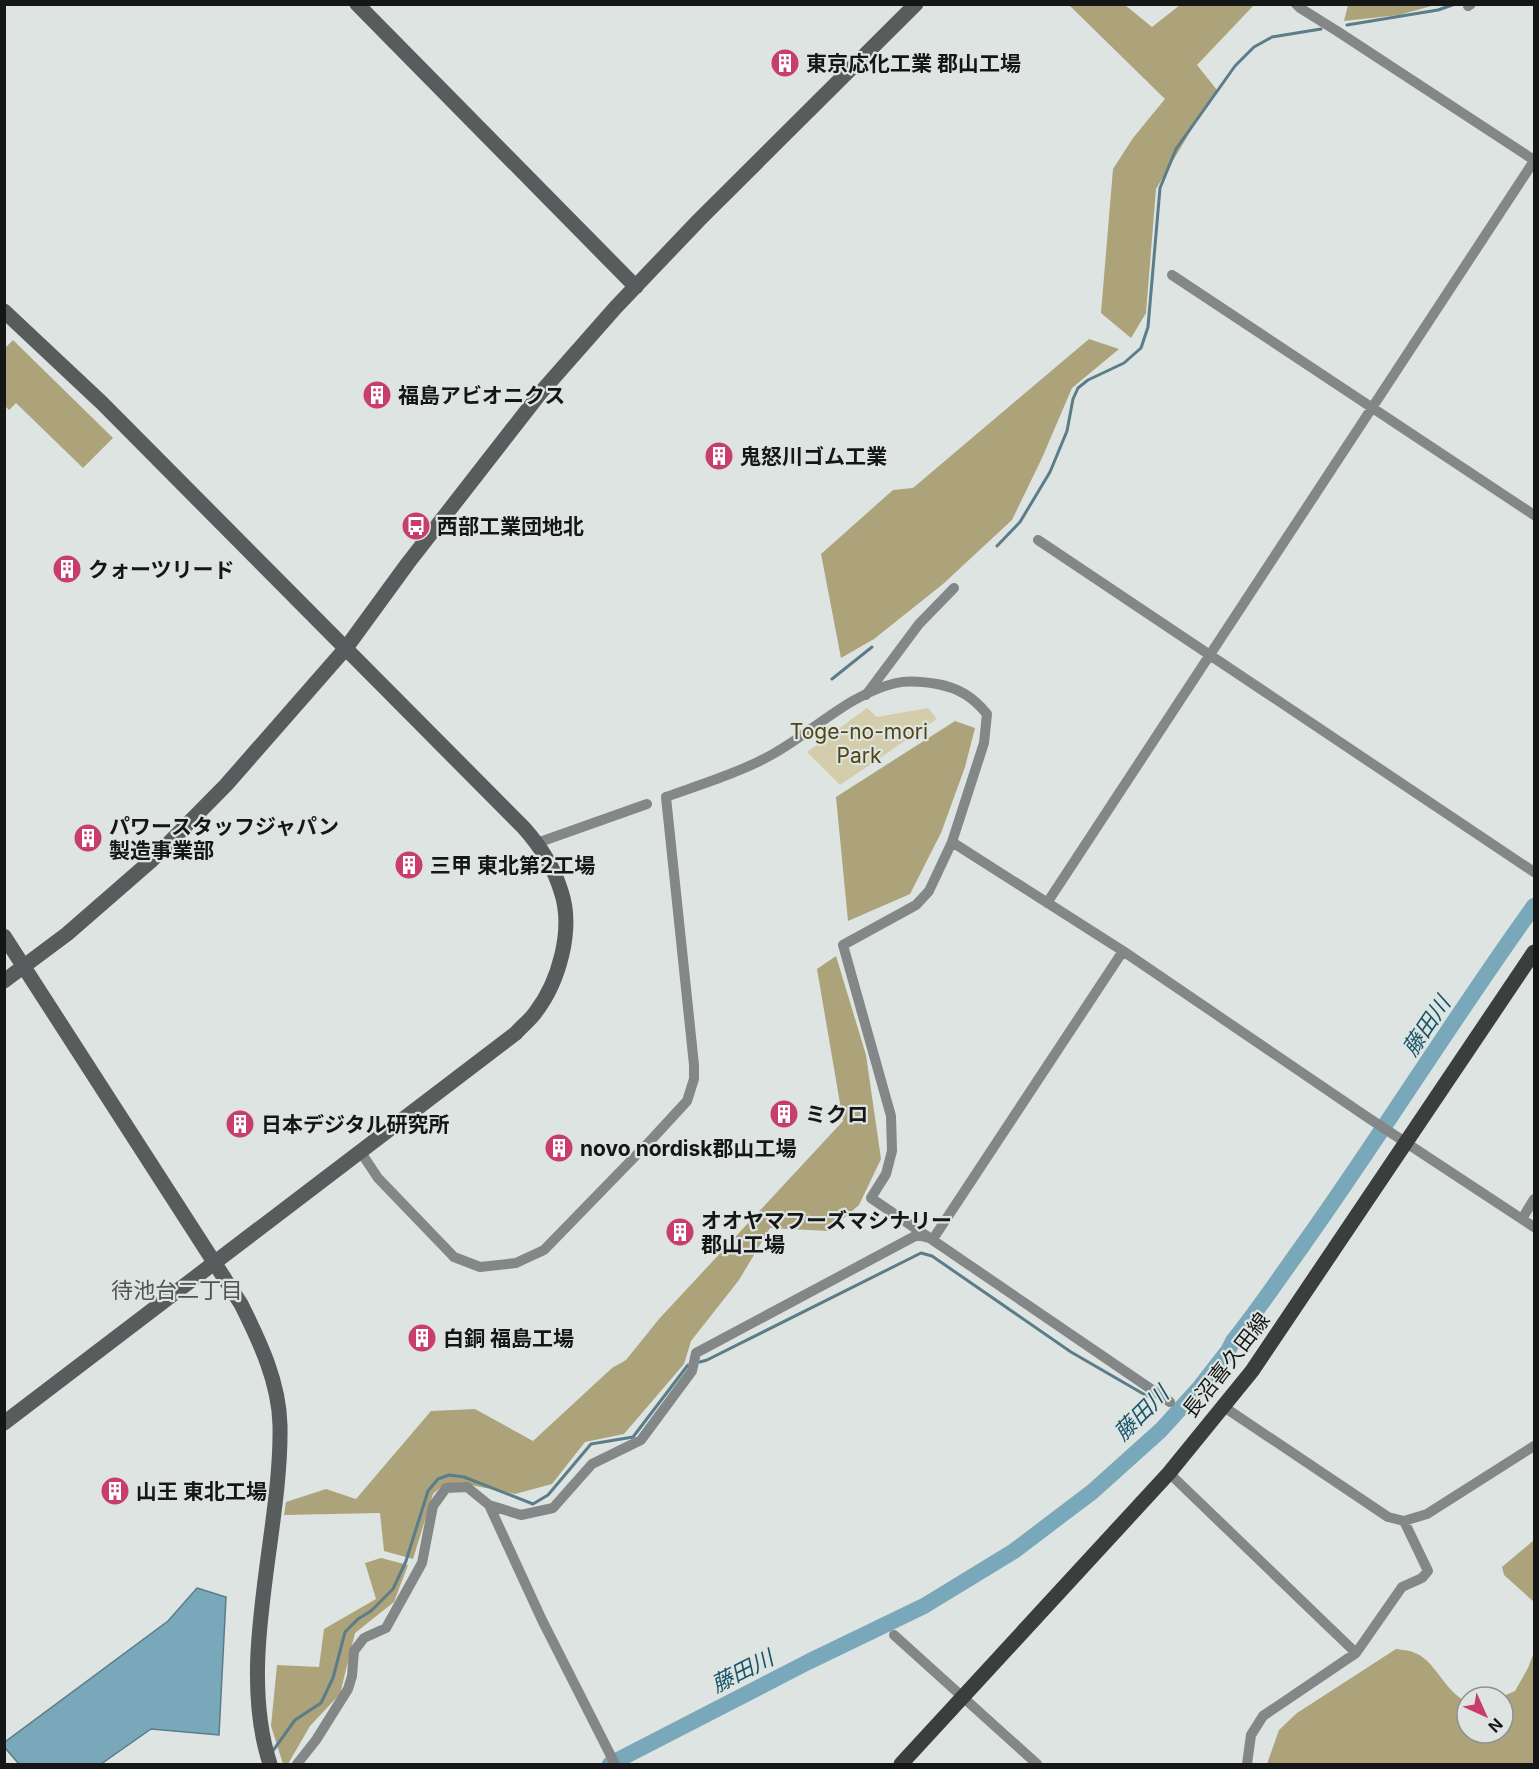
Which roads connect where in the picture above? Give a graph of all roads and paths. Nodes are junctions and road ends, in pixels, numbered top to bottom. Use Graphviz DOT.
graph roads {
  1 [pos="357,4"];
  2 [pos="915,4"];
  3 [pos="1296,4"];
  4 [pos="1534,160"];
  5 [pos="1172,276"];
  6 [pos="636,286"];
  7 [pos="4,311"];
  8 [pos="1372,408"];
  9 [pos="1534,515"];
  10 [pos="1038,540"];
  11 [pos="954,588"];
  12 [pos="346,648"];
  13 [pos="1208,656"];
  14 [pos="866,695"];
  15 [pos="647,804"];
  16 [pos="952,842"];
  17 [pos="537,843"];
  18 [pos="1534,872"];
  19 [pos="1047,903"];
  20 [pos="4,936"];
  21 [pos="1123,951"];
  22 [pos="1534,952"];
  23 [pos="25,966"];
  24 [pos="4,981"];
  25 [pos="1404,1140"];
  26 [pos="360,1151"];
  27 [pos="1534,1199"];
  28 [pos="1522,1219"];
  29 [pos="1534,1227"];
  30 [pos="933,1239"];
  31 [pos="214,1264"];
  32 [pos="1170,1402"];
  33 [pos="1224,1407"];
  34 [pos="4,1423"];
  35 [pos="1534,1446"];
  36 [pos="1168,1473"];
  37 [pos="489,1505"];
  38 [pos="1404,1521"];
  39 [pos="894,1635"];
  40 [pos="1356,1653"];
  41 [pos="963,1696"];
  42 [pos="268,1758"];
  43 [pos="297,1764"];
  44 [pos="615,1764"];
  45 [pos="901,1764"];
  46 [pos="1037,1764"];
  47 [pos="1247,1764"];
  1 -- 6 [label="street"];
  2 -- 6 [label="street"];
  3 -- 4 [label="street"];
  4 -- 8 [label="street"];
  5 -- 8 [label="street"];
  6 -- 12 [label="street"];
  7 -- 12 [label="street"];
  8 -- 9 [label="street"];
  8 -- 13 [label="street"];
  10 -- 13 [label="street"];
  11 -- 14 [label="street"];
  12 -- 17 [label="street"];
  12 -- 23 [label="street"];
  13 -- 18 [label="street"];
  13 -- 19 [label="street"];
  14 -- 16 [label="street"];
  14 -- 26 [label="street"];
  15 -- 17 [label="street"];
  16 -- 19 [label="street"];
  16 -- 30 [label="street"];
  17 -- 26 [label="street"];
  19 -- 21 [label="street"];
  20 -- 23 [label="street"];
  21 -- 25 [label="street"];
  21 -- 30 [label="street"];
  22 -- 25 [label="main road, 長沼喜久田線"];
  23 -- 24 [label="street"];
  23 -- 31 [label="street"];
  25 -- 28 [label="street"];
  25 -- 33 [label="main road, 長沼喜久田線"];
  26 -- 31 [label="street"];
  27 -- 28 [label="street"];
  28 -- 29 [label="street"];
  30 -- 32 [label="street"];
  30 -- 37 [label="street"];
  31 -- 34 [label="street"];
  31 -- 42 [label="street"];
  33 -- 36 [label="main road, 長沼喜久田線"];
  33 -- 38 [label="street"];
  35 -- 38 [label="street"];
  36 -- 40 [label="street"];
  36 -- 41 [label="main road, 長沼喜久田線"];
  37 -- 43 [label="street"];
  37 -- 44 [label="street"];
  38 -- 40 [label="street"];
  39 -- 41 [label="street"];
  40 -- 47 [label="street"];
  41 -- 45 [label="main road, 長沼喜久田線"];
  41 -- 46 [label="street"];
}
